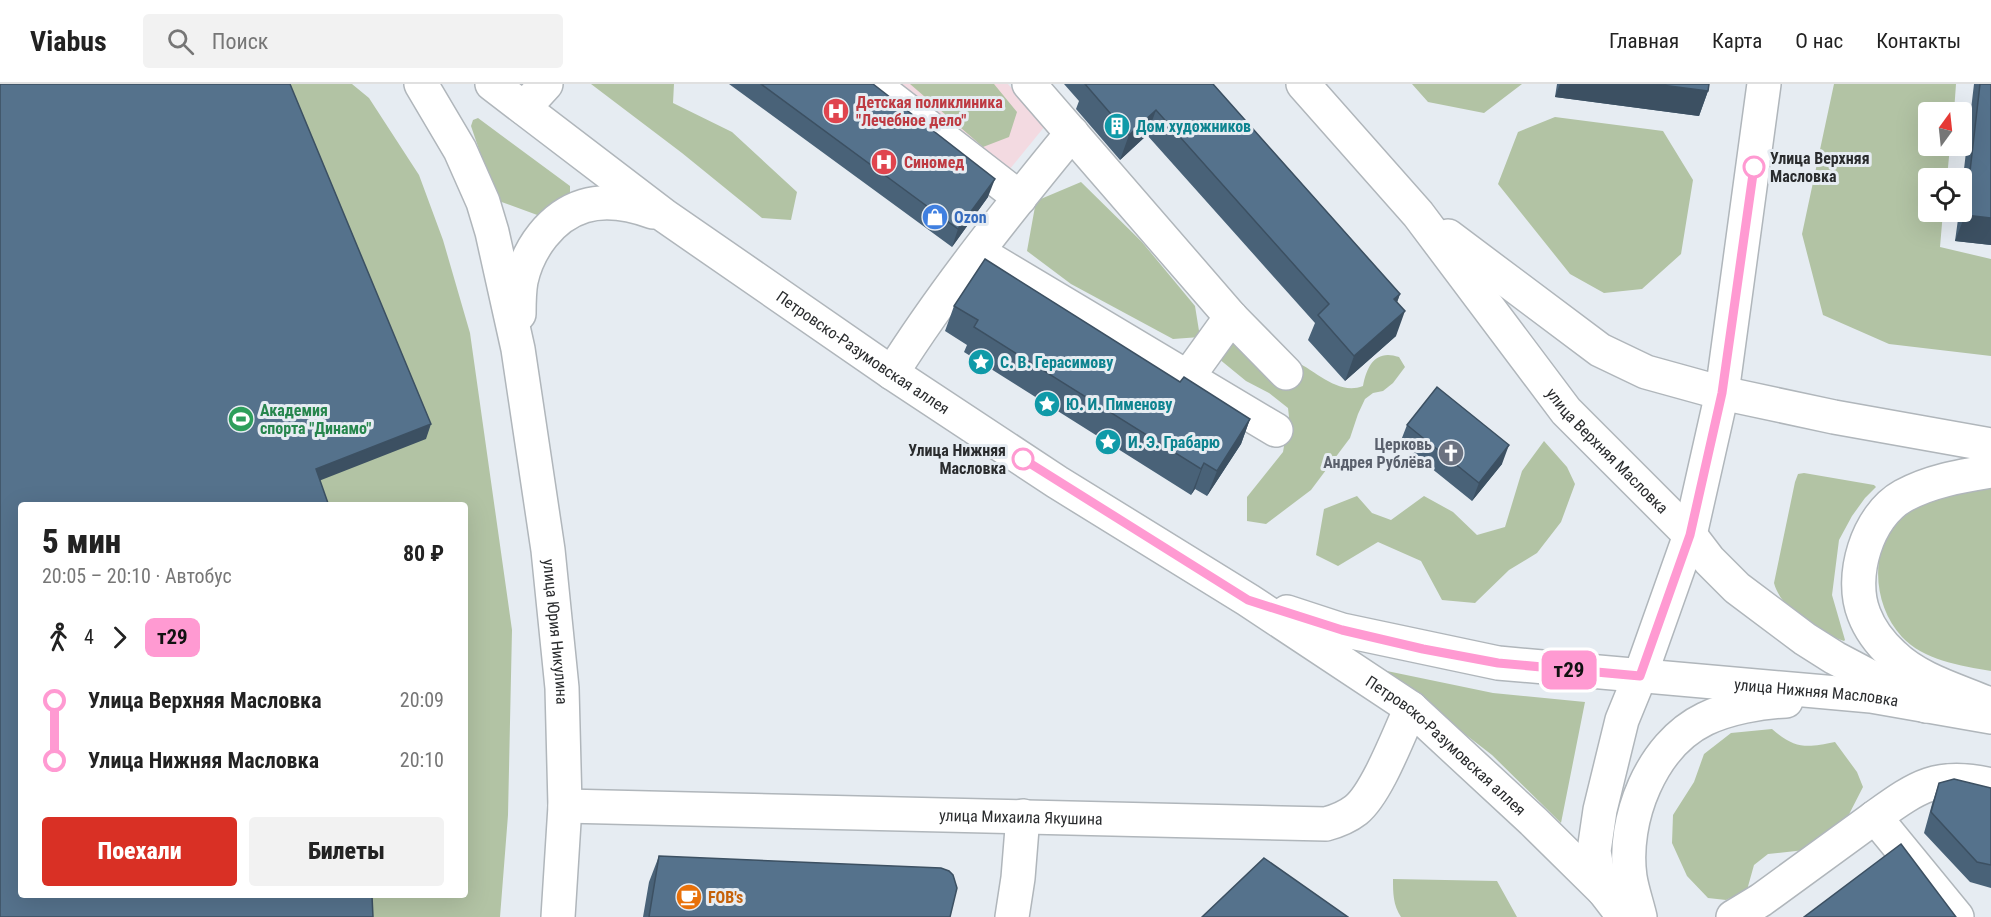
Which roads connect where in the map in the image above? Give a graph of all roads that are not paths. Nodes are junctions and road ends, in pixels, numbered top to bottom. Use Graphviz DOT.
graph roads {
  1 [pos="421,84"];
  2 [pos="492,84"];
  3 [pos="546,84"];
  4 [pos="873,84"];
  5 [pos="1029,84"];
  6 [pos="1303,84"];
  7 [pos="1764,84"];
  8 [pos="524,108"];
  9 [pos="1072,133"];
  10 [pos="1020,198"];
  11 [pos="1418,214"];
  12 [pos="665,216"];
  13 [pos="978,252"];
  14 [pos="1231,317"];
  15 [pos="518,349"];
  16 [pos="892,373"];
  17 [pos="1286,374"];
  18 [pos="1187,378"];
  19 [pos="1722,393"];
  20 [pos="1276,430"];
  21 [pos="1991,445"];
  22 [pos="1991,471"];
  23 [pos="1690,535"];
  24 [pos="1248,600"];
  25 [pos="1640,676"];
  26 [pos="1871,696"];
  27 [pos="1991,705"];
  28 [pos="1926,706"];
  29 [pos="1411,708"];
  30 [pos="1991,717"];
  31 [pos="1991,785"];
  32 [pos="565,806"];
  33 [pos="1023,816"];
  34 [pos="1875,817"];
  35 [pos="1604,891"];
  36 [pos="558,917"];
  37 [pos="1012,917"];
  38 [pos="1624,917"];
  39 [pos="1640,917"];
  40 [pos="1733,917"];
  41 [pos="1957,917"];
  1 -- 15 [label="street, улица Юрия Никулина"];
  2 -- 8 [label="street, Петровско-Разумовская аллея"];
  3 -- 8 [label="street"];
  4 -- 10 [label="street"];
  5 -- 9 [label="street"];
  6 -- 11 [label="street, улица Верхняя Масловка"];
  7 -- 19 [label="street"];
  8 -- 12 [label="street, Петровско-Разумовская аллея"];
  9 -- 10 [label="street"];
  9 -- 14 [label="street"];
  10 -- 13 [label="street"];
  11 -- 19 [label="street, улица Верхняя Масловка"];
  11 -- 23 [label="street, улица Верхняя Масловка"];
  12 -- 15 [label="street, улица Юрия Никулина"];
  12 -- 16 [label="street, Петровско-Разумовская аллея"];
  13 -- 16 [label="street"];
  13 -- 18 [label="street"];
  14 -- 17 [label="street"];
  14 -- 18 [label="street"];
  15 -- 32 [label="street, улица Юрия Никулина"];
  16 -- 24 [label="street, Петровско-Разумовская аллея"];
  18 -- 20 [label="street"];
  19 -- 21 [label="street"];
  19 -- 23 [label="street"];
  22 -- 27 [label="street"];
  23 -- 25 [label="street"];
  23 -- 28 [label="street, улица Верхняя Масловка"];
  24 -- 25 [label="street, Петровско-Разумовская аллея"];
  24 -- 29 [label="street, Петровско-Разумовская аллея"];
  25 -- 26 [label="street, улица Нижняя Масловка"];
  25 -- 35 [label="street"];
  26 -- 28 [label="street, улица Нижняя Масловка"];
  26 -- 39 [label="street"];
  28 -- 30 [label="street, улица Нижняя Масловка"];
  29 -- 33 [label="street, улица Михаила Якушина"];
  29 -- 35 [label="street, Петровско-Разумовская аллея"];
  31 -- 34 [label="street"];
  32 -- 33 [label="street, улица Михаила Якушина"];
  32 -- 36 [label="street, улица Юрия Никулина"];
  33 -- 37 [label="street"];
  34 -- 40 [label="street"];
  34 -- 41 [label="street"];
  35 -- 38 [label="street, Петровско-Разумовская аллея"];
}
